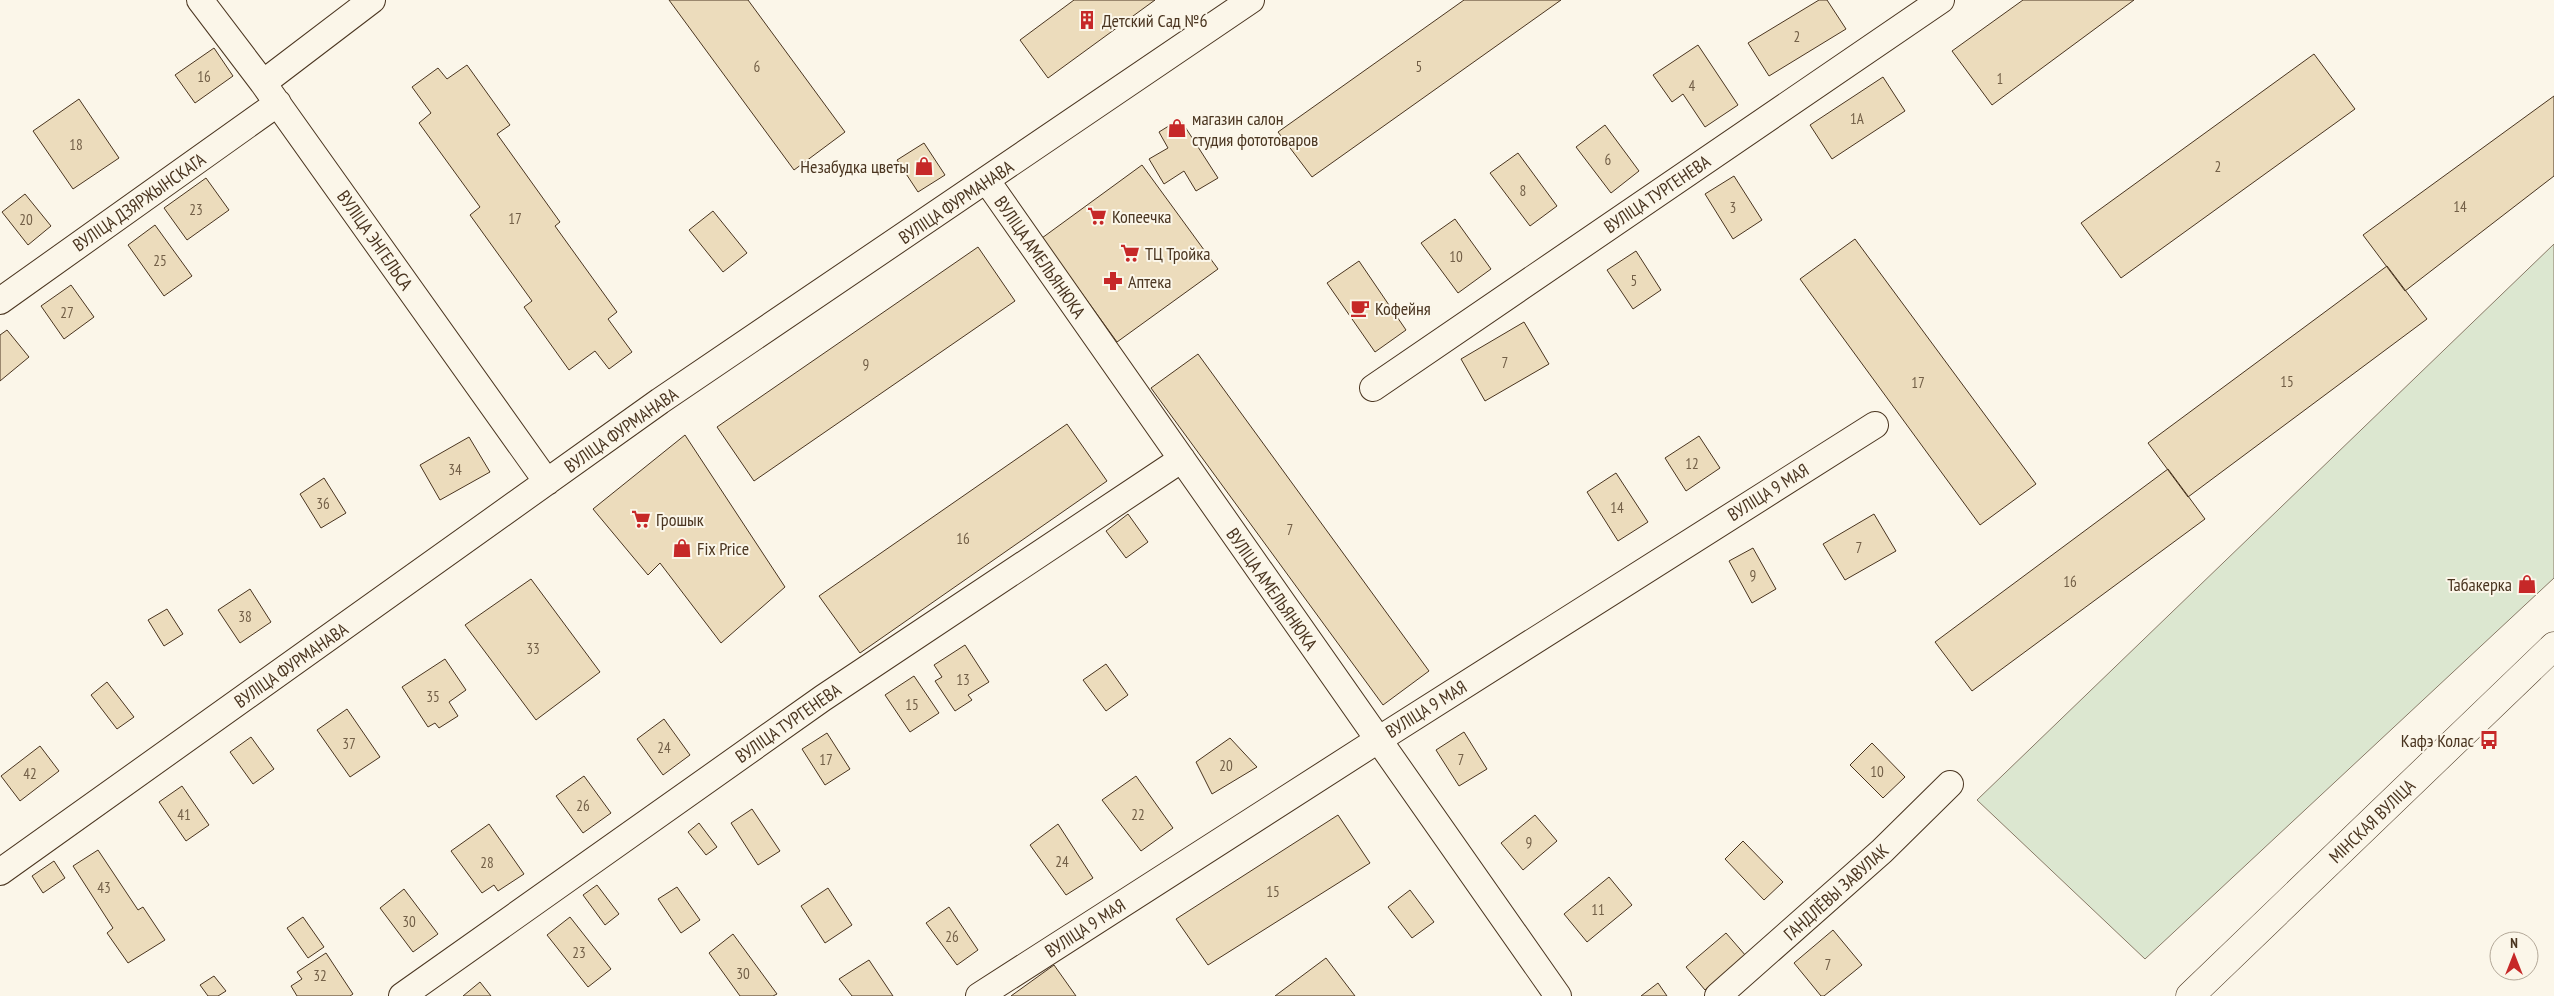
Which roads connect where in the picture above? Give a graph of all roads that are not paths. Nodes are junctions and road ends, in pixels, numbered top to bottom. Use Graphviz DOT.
graph roads {
  1 [pos="200,0"];
  2 [pos="372,0"];
  3 [pos="1251,0"];
  4 [pos="1941,0"];
  5 [pos="270,93"];
  6 [pos="987,181"];
  7 [pos="0,301"];
  8 [pos="1373,388"];
  9 [pos="1875,425"];
  10 [pos="1182,459"];
  11 [pos="547,482"];
  12 [pos="2554,646"];
  13 [pos="1378,740"];
  14 [pos="1950,784"];
  15 [pos="0,872"];
  16 [pos="402,996"];
  17 [pos="979,996"];
  18 [pos="1558,996"];
  19 [pos="1718,996"];
  20 [pos="2190,996"];
  1 -- 5 [label="street, ВУЛІЦА ЭНГЕЛЬСА"];
  2 -- 5 [label="street, ВУЛІЦА ДЗЯРЖЫНСКАГА"];
  3 -- 6 [label="street, ВУЛІЦА ФУРМАНАВА"];
  4 -- 8 [label="street, ВУЛІЦА ТУРГЕНЕВА"];
  5 -- 7 [label="street, ВУЛІЦА ДЗЯРЖЫНСКАГА"];
  5 -- 11 [label="street, ВУЛІЦА ЭНГЕЛЬСА"];
  6 -- 10 [label="street, ВУЛІЦА АМЕЛЬЯНЮКА"];
  6 -- 11 [label="street, ВУЛІЦА ФУРМАНАВА"];
  9 -- 13 [label="street, ВУЛІЦА 9 МАЯ"];
  10 -- 13 [label="street, ВУЛІЦА АМЕЛЬЯНЮКА"];
  10 -- 16 [label="street, ВУЛІЦА ТУРГЕНЕВА"];
  11 -- 15 [label="street, ВУЛІЦА ФУРМАНАВА"];
  12 -- 20 [label="main road, МІНСКАЯ ВУЛІЦА"];
  13 -- 17 [label="street, ВУЛІЦА 9 МАЯ"];
  13 -- 18 [label="street, ВУЛІЦА АМЕЛЬЯНЮКА"];
  14 -- 19 [label="street, ГАНДЛЁВЫ ЗАВУЛАК"];
}
